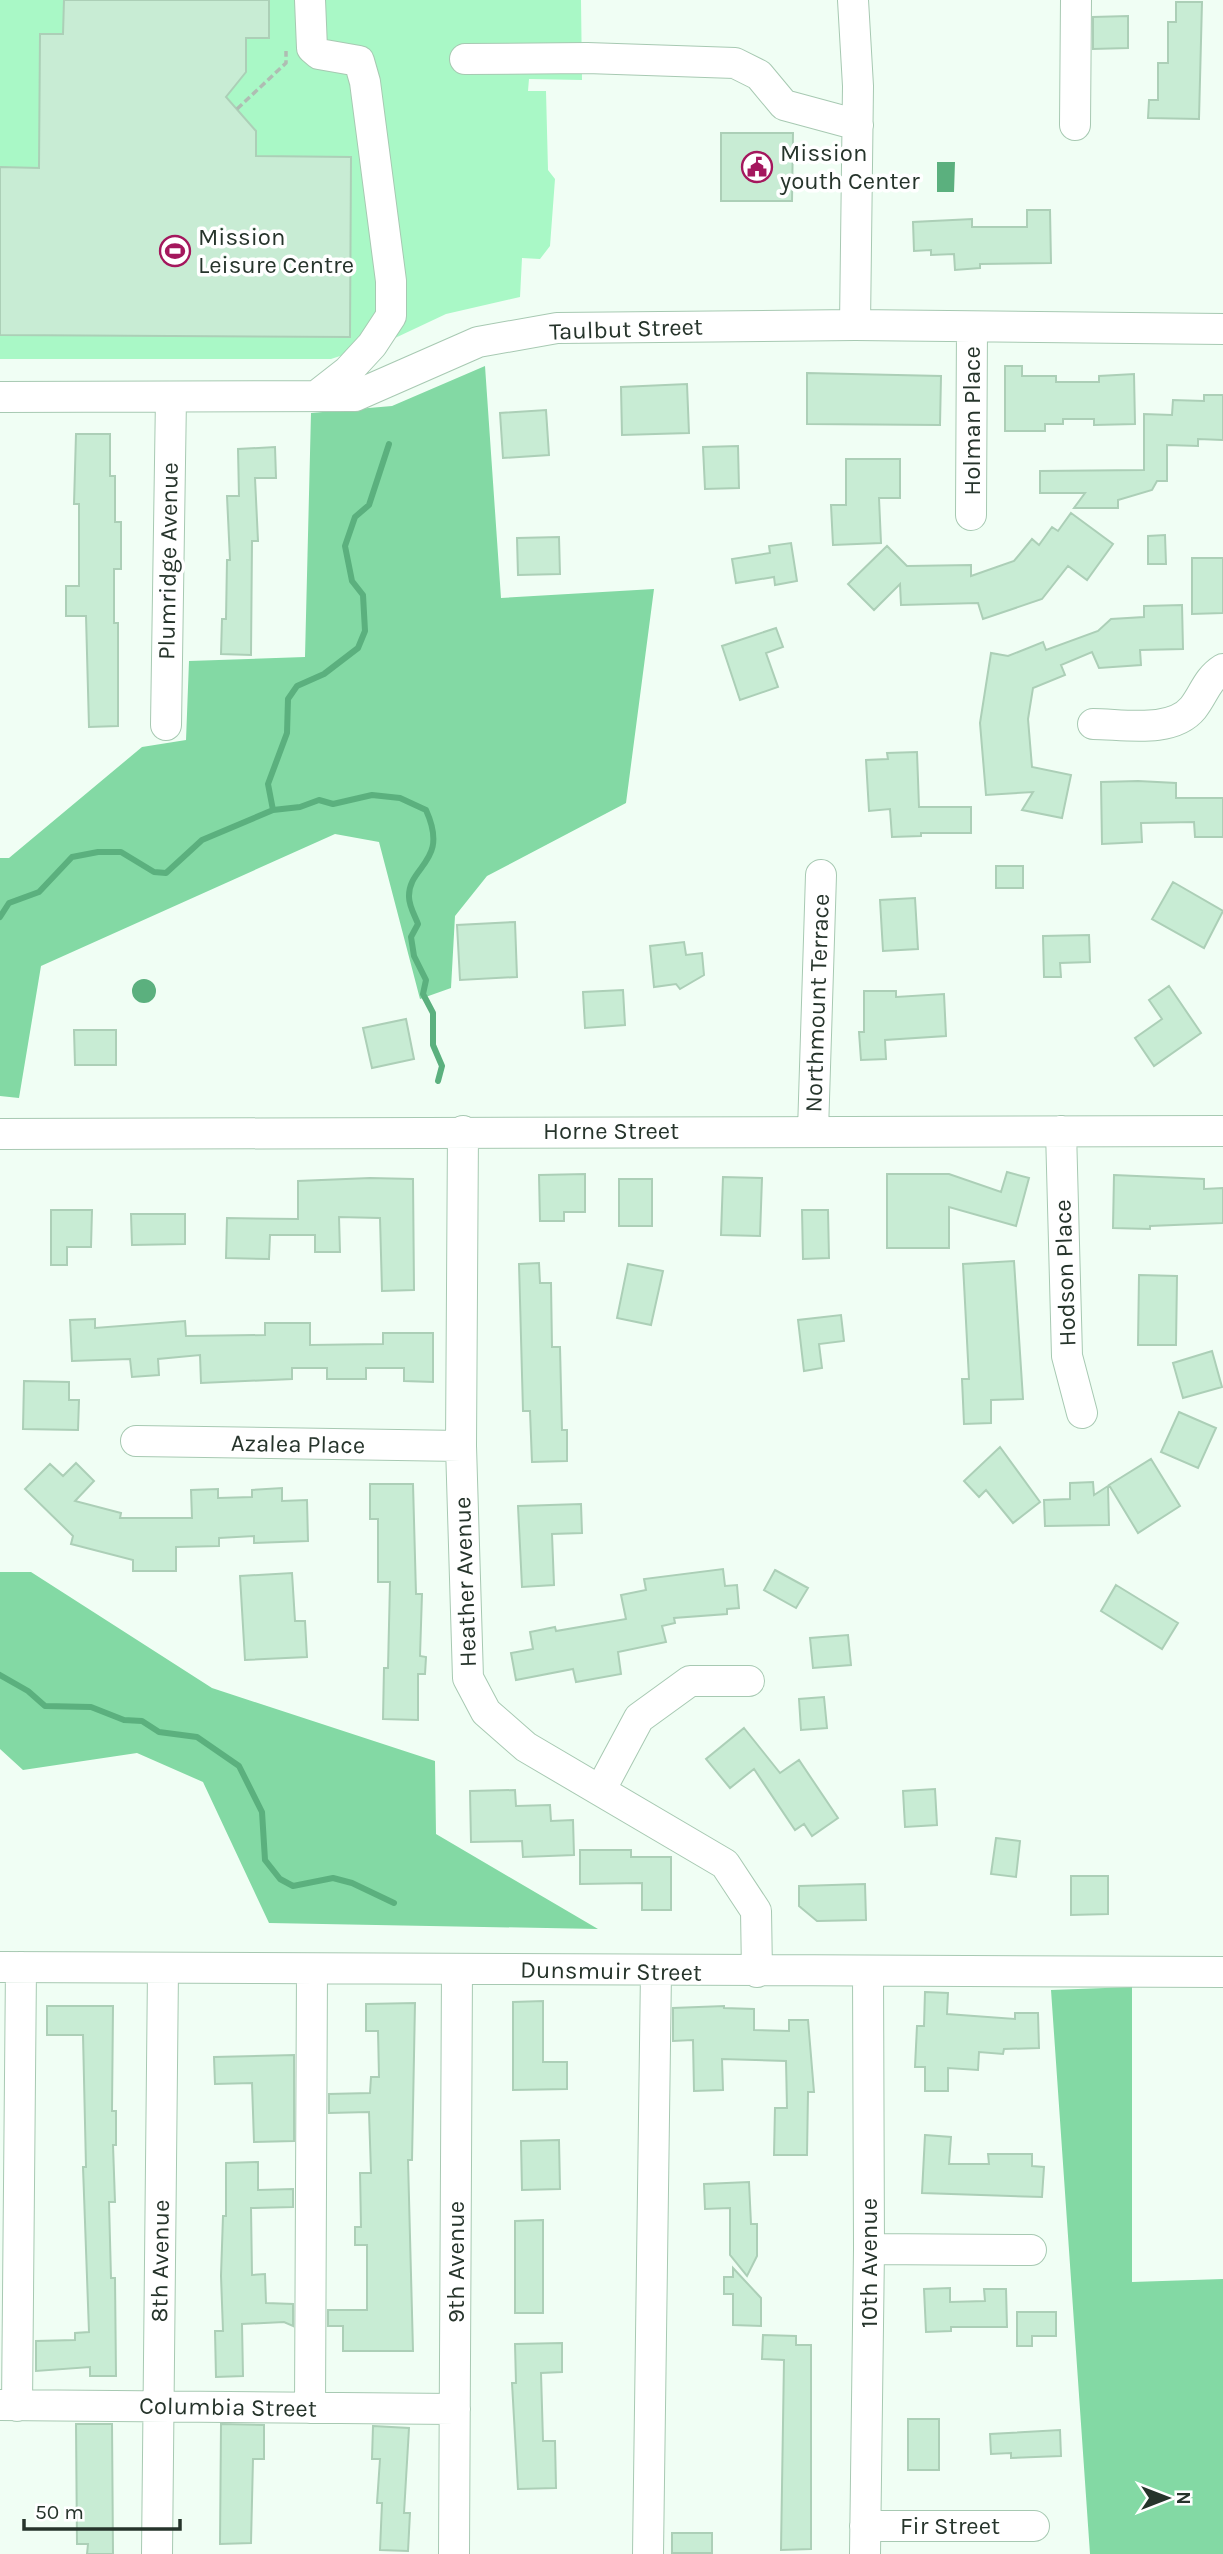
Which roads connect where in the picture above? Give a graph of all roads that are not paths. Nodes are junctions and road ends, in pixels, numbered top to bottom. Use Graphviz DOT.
graph roads {
  1 [pos="310,0"];
  2 [pos="853,0"];
  3 [pos="1076,0"];
  4 [pos="465,59"];
  5 [pos="858,125"];
  6 [pos="1076,125"];
  7 [pos="855,325"];
  8 [pos="972,327"];
  9 [pos="1223,329"];
  10 [pos="316,396"];
  11 [pos="0,397"];
  12 [pos="170,397"];
  13 [pos="971,514"];
  14 [pos="1223,669"];
  15 [pos="1093,724"];
  16 [pos="166,725"];
  17 [pos="821,875"];
  18 [pos="463,1131"];
  19 [pos="813,1131"];
  20 [pos="1061,1131"];
  21 [pos="1223,1131"];
  22 [pos="0,1134"];
  23 [pos="1082,1413"];
  24 [pos="136,1441"];
  25 [pos="461,1446"];
  26 [pos="749,1681"];
  27 [pos="601,1789"];
  28 [pos="10,1967"];
  29 [pos="163,1969"];
  30 [pos="312,1969"];
  31 [pos="457,1969"];
  32 [pos="656,1971"];
  33 [pos="868,1971"];
  34 [pos="757,1972"];
  35 [pos="1223,1972"];
  36 [pos="869,2249"];
  37 [pos="1031,2250"];
  38 [pos="8,2406"];
  39 [pos="158,2406"];
  40 [pos="310,2408"];
  41 [pos="455,2409"];
  42 [pos="1034,2526"];
  43 [pos="865,2540"];
  44 [pos="157,2554"];
  45 [pos="454,2554"];
  46 [pos="648,2554"];
  1 -- 10 [label="street"];
  2 -- 5 [label="street"];
  3 -- 6 [label="street"];
  4 -- 5 [label="street"];
  5 -- 7 [label="street"];
  7 -- 8 [label="street, Taulbut Street"];
  7 -- 10 [label="street, Taulbut Street"];
  8 -- 9 [label="street, Taulbut Street"];
  8 -- 13 [label="street, Holman Place"];
  10 -- 12 [label="street, Taulbut Street"];
  11 -- 12 [label="street, Taulbut Street"];
  12 -- 16 [label="street, Plumridge Avenue"];
  14 -- 15 [label="street"];
  17 -- 19 [label="street, Northmount Terrace"];
  18 -- 19 [label="street, Horne Street"];
  18 -- 22 [label="street, Horne Street"];
  18 -- 25 [label="street, Heather Avenue"];
  19 -- 20 [label="street, Horne Street"];
  20 -- 21 [label="street, Horne Street"];
  20 -- 23 [label="street, Hodson Place"];
  24 -- 25 [label="street, Azalea Place"];
  25 -- 27 [label="street, Heather Avenue"];
  26 -- 27 [label="street"];
  27 -- 34 [label="street, Heather Avenue"];
  28 -- 29 [label="street, Dunsmuir Street"];
  28 -- 38 [label="street"];
  29 -- 30 [label="street, Dunsmuir Street"];
  29 -- 39 [label="street, 8th Avenue"];
  30 -- 31 [label="street, Dunsmuir Street"];
  30 -- 40 [label="street"];
  31 -- 32 [label="street, Dunsmuir Street"];
  31 -- 41 [label="street, 9th Avenue"];
  32 -- 34 [label="street, Dunsmuir Street"];
  32 -- 46 [label="street"];
  33 -- 34 [label="street, Dunsmuir Street"];
  33 -- 35 [label="street, Dunsmuir Street"];
  33 -- 36 [label="street, 10th Avenue"];
  36 -- 37 [label="street"];
  36 -- 43 [label="street, 10th Avenue"];
  38 -- 39 [label="street, Columbia Street"];
  39 -- 40 [label="street, Columbia Street"];
  39 -- 44 [label="street, 8th Avenue"];
  40 -- 41 [label="street, Columbia Street"];
  41 -- 45 [label="street, 9th Avenue"];
  42 -- 43 [label="street, Fir Street"];
}
